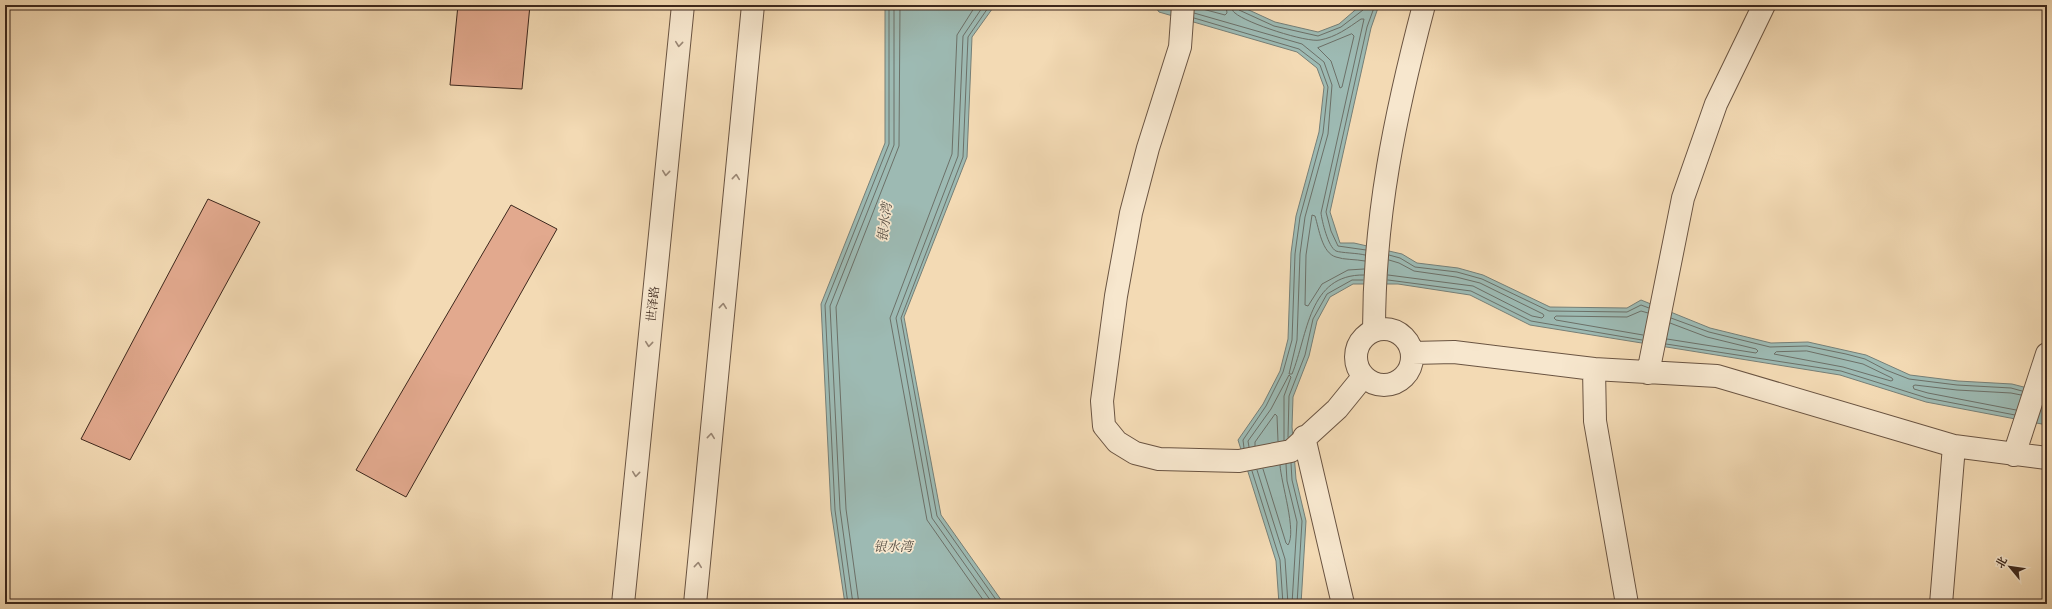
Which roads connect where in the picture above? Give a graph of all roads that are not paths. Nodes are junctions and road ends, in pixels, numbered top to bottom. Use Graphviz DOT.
graph roads {
  1 [pos="683,5"];
  2 [pos="753,5"];
  3 [pos="1184,5"];
  4 [pos="1424,5"];
  5 [pos="1764,5"];
  6 [pos="1374,330"];
  7 [pos="1412,353"];
  8 [pos="1650,364"];
  9 [pos="2044,364"];
  10 [pos="1594,369"];
  11 [pos="1363,377"];
  12 [pos="1297,444"];
  13 [pos="1954,446"];
  14 [pos="2014,455"];
  15 [pos="2047,458"];
  16 [pos="623,604"];
  17 [pos="695,604"];
  18 [pos="1343,604"];
  19 [pos="1627,604"];
  20 [pos="1941,604"];
  1 -- 16 [label="street, 世泽路, one-way"];
  17 -- 2 [label="street, one-way"];
  3 -- 12 [label="street"];
  4 -- 6 [label="street"];
  5 -- 8 [label="street"];
  6 -- 7 [label="street"];
  6 -- 11 [label="street"];
  7 -- 10 [label="street"];
  7 -- 11 [label="street"];
  8 -- 10 [label="street"];
  8 -- 13 [label="street"];
  9 -- 14 [label="street"];
  10 -- 19 [label="street"];
  11 -- 12 [label="street"];
  12 -- 18 [label="street"];
  13 -- 14 [label="street"];
  13 -- 20 [label="street"];
  14 -- 15 [label="street"];
}
